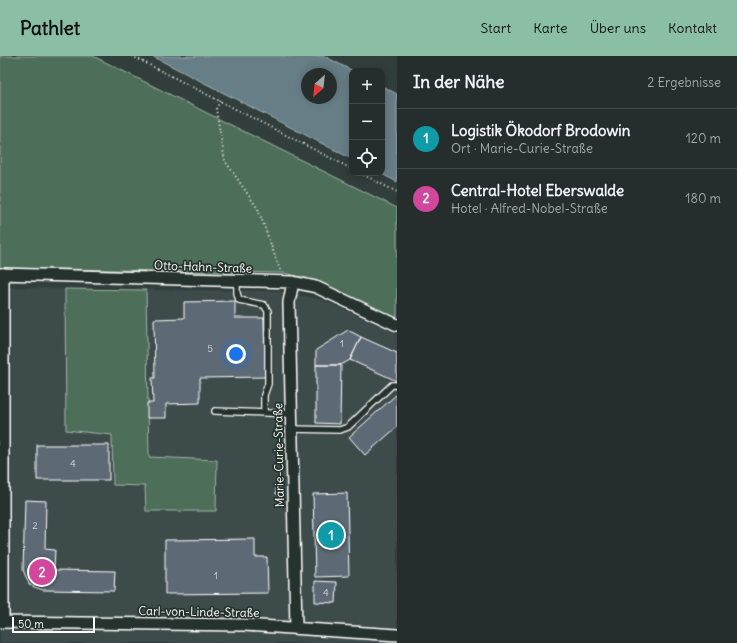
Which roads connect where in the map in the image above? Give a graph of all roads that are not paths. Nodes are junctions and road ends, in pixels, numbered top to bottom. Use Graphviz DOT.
graph roads {
  1 [pos="2,274"];
  2 [pos="237,281"];
  3 [pos="289,282"];
  4 [pos="397,325"];
  5 [pos="397,386"];
  6 [pos="215,411"];
  7 [pos="264,413"];
  8 [pos="291,414"];
  9 [pos="291,430"];
  10 [pos="2,517"];
  11 [pos="2,622"];
  12 [pos="296,628"];
  13 [pos="397,635"];
  1 -- 2 [label="street, Otto-Hahn-Straße"];
  1 -- 10 [label="street"];
  2 -- 3 [label="street, Otto-Hahn-Straße"];
  2 -- 7 [label="lane"];
  3 -- 4 [label="street, Otto-Hahn-Straße"];
  3 -- 8 [label="street, Marie-Curie-Straße"];
  5 -- 9 [label="lane"];
  6 -- 7 [label="lane"];
  7 -- 8 [label="lane"];
  8 -- 9 [label="street, Marie-Curie-Straße"];
  9 -- 12 [label="street, Marie-Curie-Straße"];
  10 -- 11 [label="street"];
  11 -- 12 [label="street, Carl-von-Linde-Straße"];
  12 -- 13 [label="street, Carl-von-Linde-Straße"];
}
